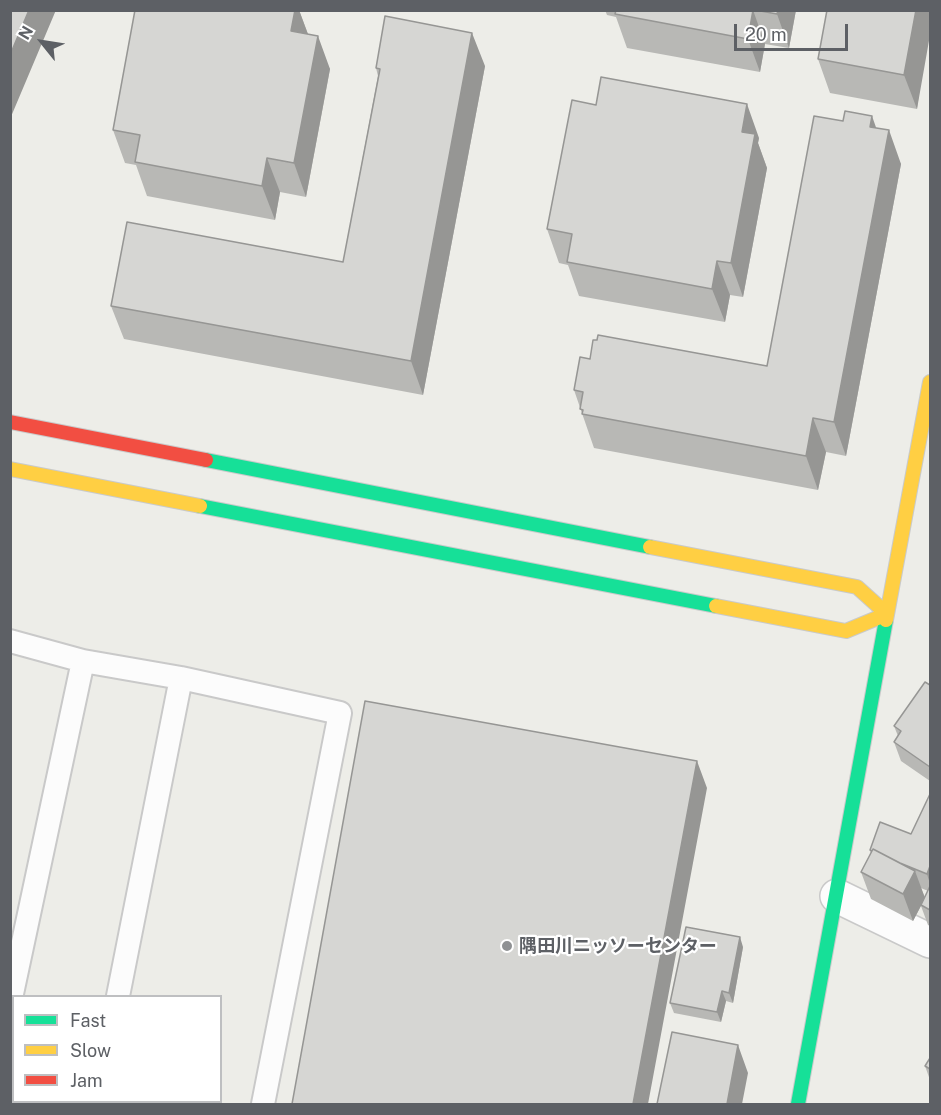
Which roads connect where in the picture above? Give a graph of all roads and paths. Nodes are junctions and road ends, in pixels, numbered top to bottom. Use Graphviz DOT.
graph roads {
  1 [pos="929,401"];
  2 [pos="10,422"];
  3 [pos="10,469"];
  4 [pos="887,614"];
  5 [pos="10,641"];
  6 [pos="83,661"];
  7 [pos="181,678"];
  8 [pos="837,896"];
  9 [pos="930,941"];
  10 [pos="118,995"];
  11 [pos="10,1003"];
  12 [pos="263,1104"];
  13 [pos="798,1104"];
  1 -- 4 [label="street"];
  2 -- 4 [label="street"];
  3 -- 4 [label="street"];
  4 -- 8 [label="street"];
  5 -- 6 [label="lane"];
  6 -- 7 [label="lane"];
  6 -- 11 [label="lane"];
  7 -- 10 [label="lane"];
  7 -- 12 [label="lane"];
  8 -- 9 [label="street"];
  8 -- 13 [label="street"];
}
